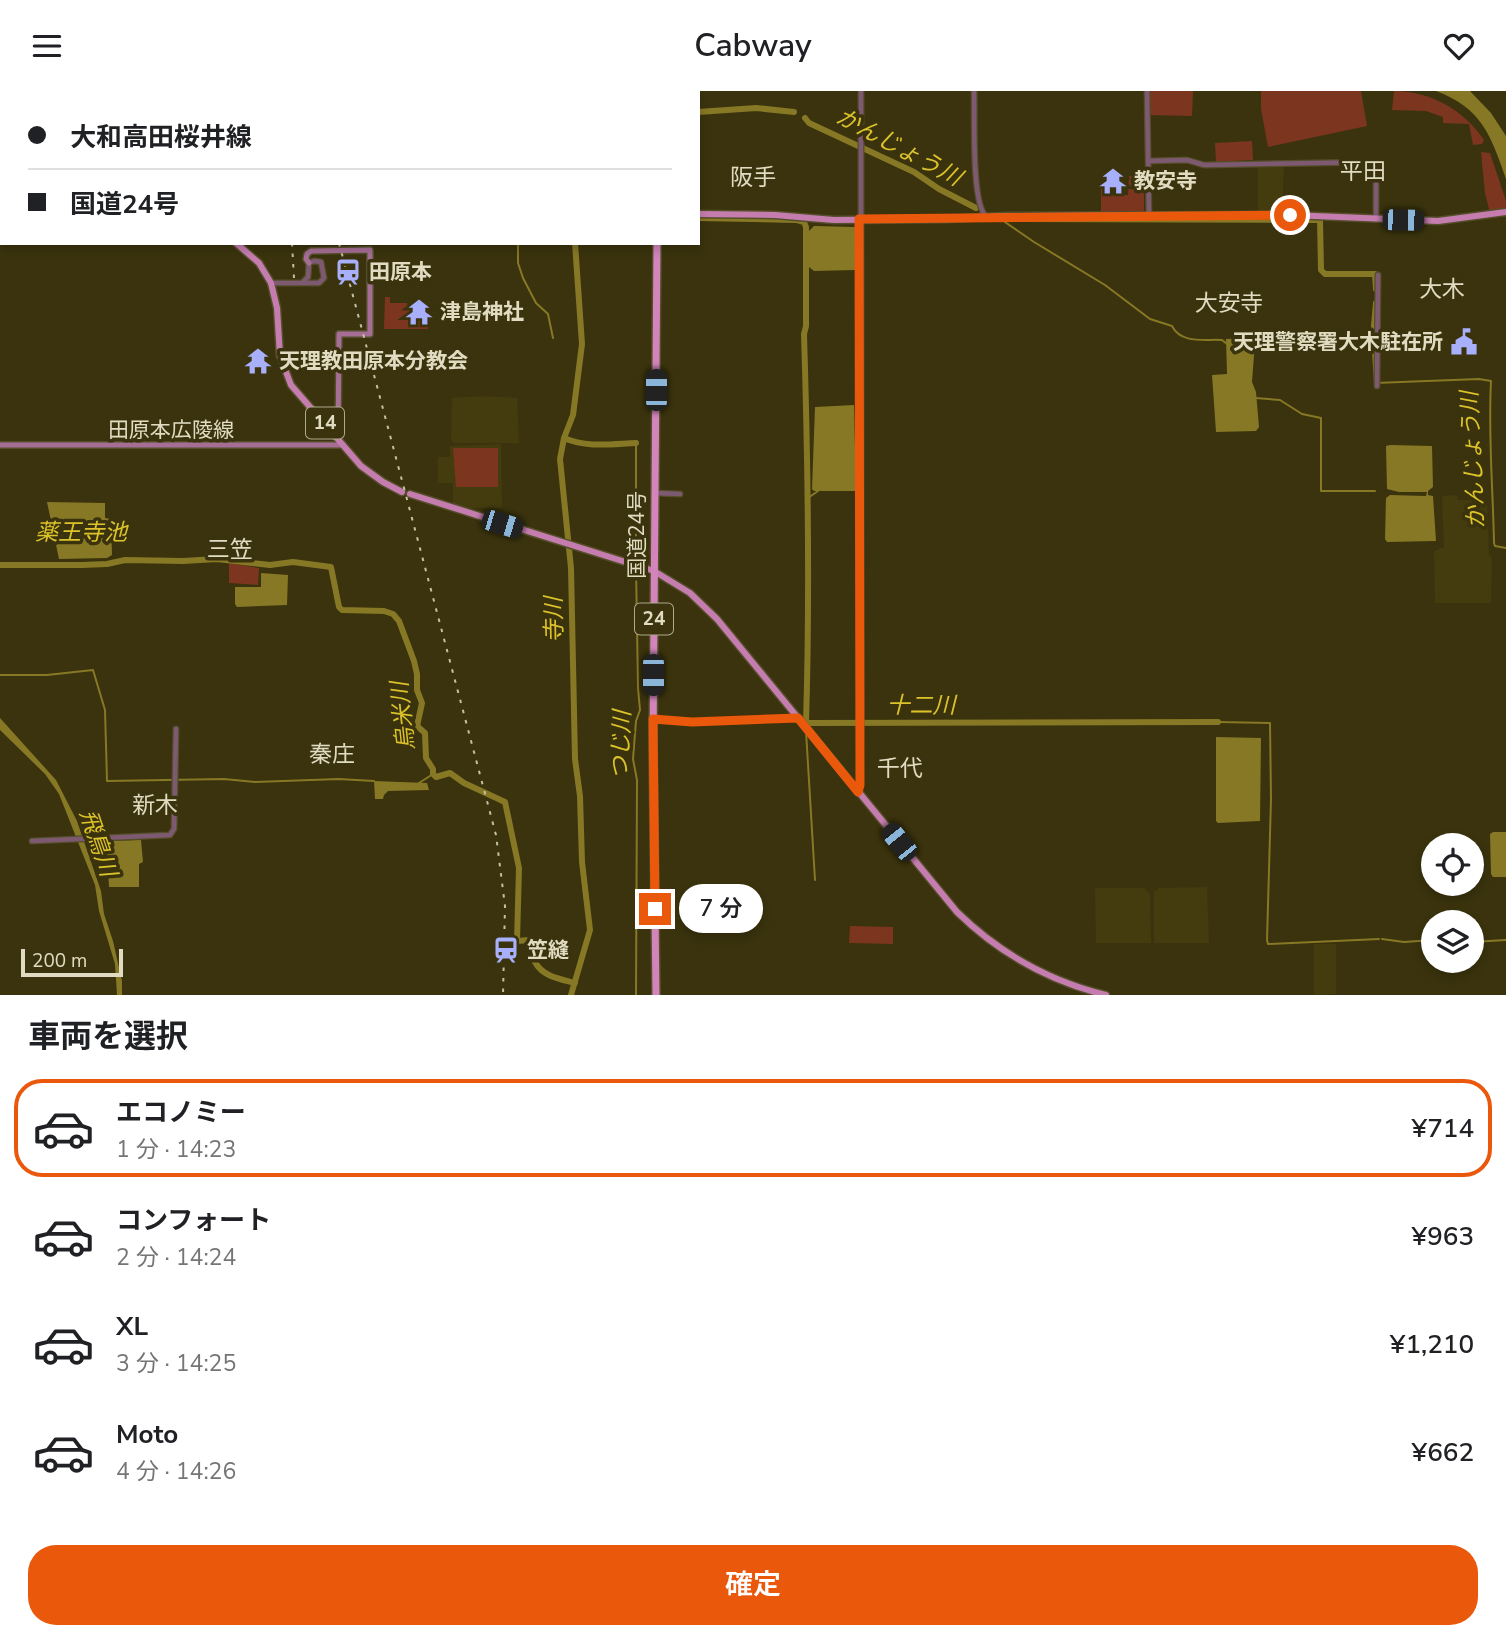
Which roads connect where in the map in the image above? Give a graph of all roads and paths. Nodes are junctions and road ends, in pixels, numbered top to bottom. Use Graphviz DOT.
graph roads {
  1 [pos="861,91"];
  2 [pos="974,91"];
  3 [pos="1147,91"];
  4 [pos="1148,161"];
  5 [pos="1506,212"];
  6 [pos="700,214"];
  7 [pos="1149,216"];
  8 [pos="990,217"];
  9 [pos="859,219"];
  10 [pos="1376,219"];
  11 [pos="238,245"];
  12 [pos="657,245"];
  13 [pos="309,263"];
  14 [pos="1378,275"];
  15 [pos="303,282"];
  16 [pos="271,283"];
  17 [pos="1377,386"];
  18 [pos="338,438"];
  19 [pos="0,445"];
  20 [pos="343,445"];
  21 [pos="402,492"];
  22 [pos="654,493"];
  23 [pos="680,493"];
  24 [pos="410,494"];
  25 [pos="654,571"];
  26 [pos="798,718"];
  27 [pos="653,719"];
  28 [pos="176,729"];
  29 [pos="858,792"];
  30 [pos="32,841"];
  31 [pos="656,995"];
  32 [pos="1106,995"];
  1 -- 9 [label="street"];
  2 -- 8 [label="street"];
  3 -- 4 [label="street"];
  4 -- 7 [label="street"];
  4 -- 10 [label="street"];
  5 -- 10 [label="main road"];
  6 -- 9 [label="main road"];
  7 -- 8 [label="main road"];
  7 -- 10 [label="main road"];
  8 -- 9 [label="main road"];
  9 -- 29 [label="street"];
  11 -- 16 [label="main road, 14"];
  12 -- 22 [label="highway, 国道24号 / 24"];
  13 -- 15 [label="street"];
  13 -- 15 [label="street"];
  13 -- 18 [label="main road"];
  14 -- 17 [label="street"];
  15 -- 16 [label="street"];
  16 -- 18 [label="main road, 14"];
  18 -- 20 [label="main road, 14"];
  19 -- 20 [label="main road, 田原本広陵線"];
  20 -- 21 [label="main road, 14"];
  22 -- 23 [label="street"];
  22 -- 25 [label="highway, 国道24号 / 24"];
  24 -- 25 [label="main road"];
  25 -- 26 [label="main road"];
  25 -- 27 [label="highway, 国道24号 / 24"];
  26 -- 27 [label="street"];
  26 -- 29 [label="main road"];
  27 -- 31 [label="highway, 国道24号 / 24"];
  28 -- 30 [label="street"];
  29 -- 32 [label="main road"];
}
